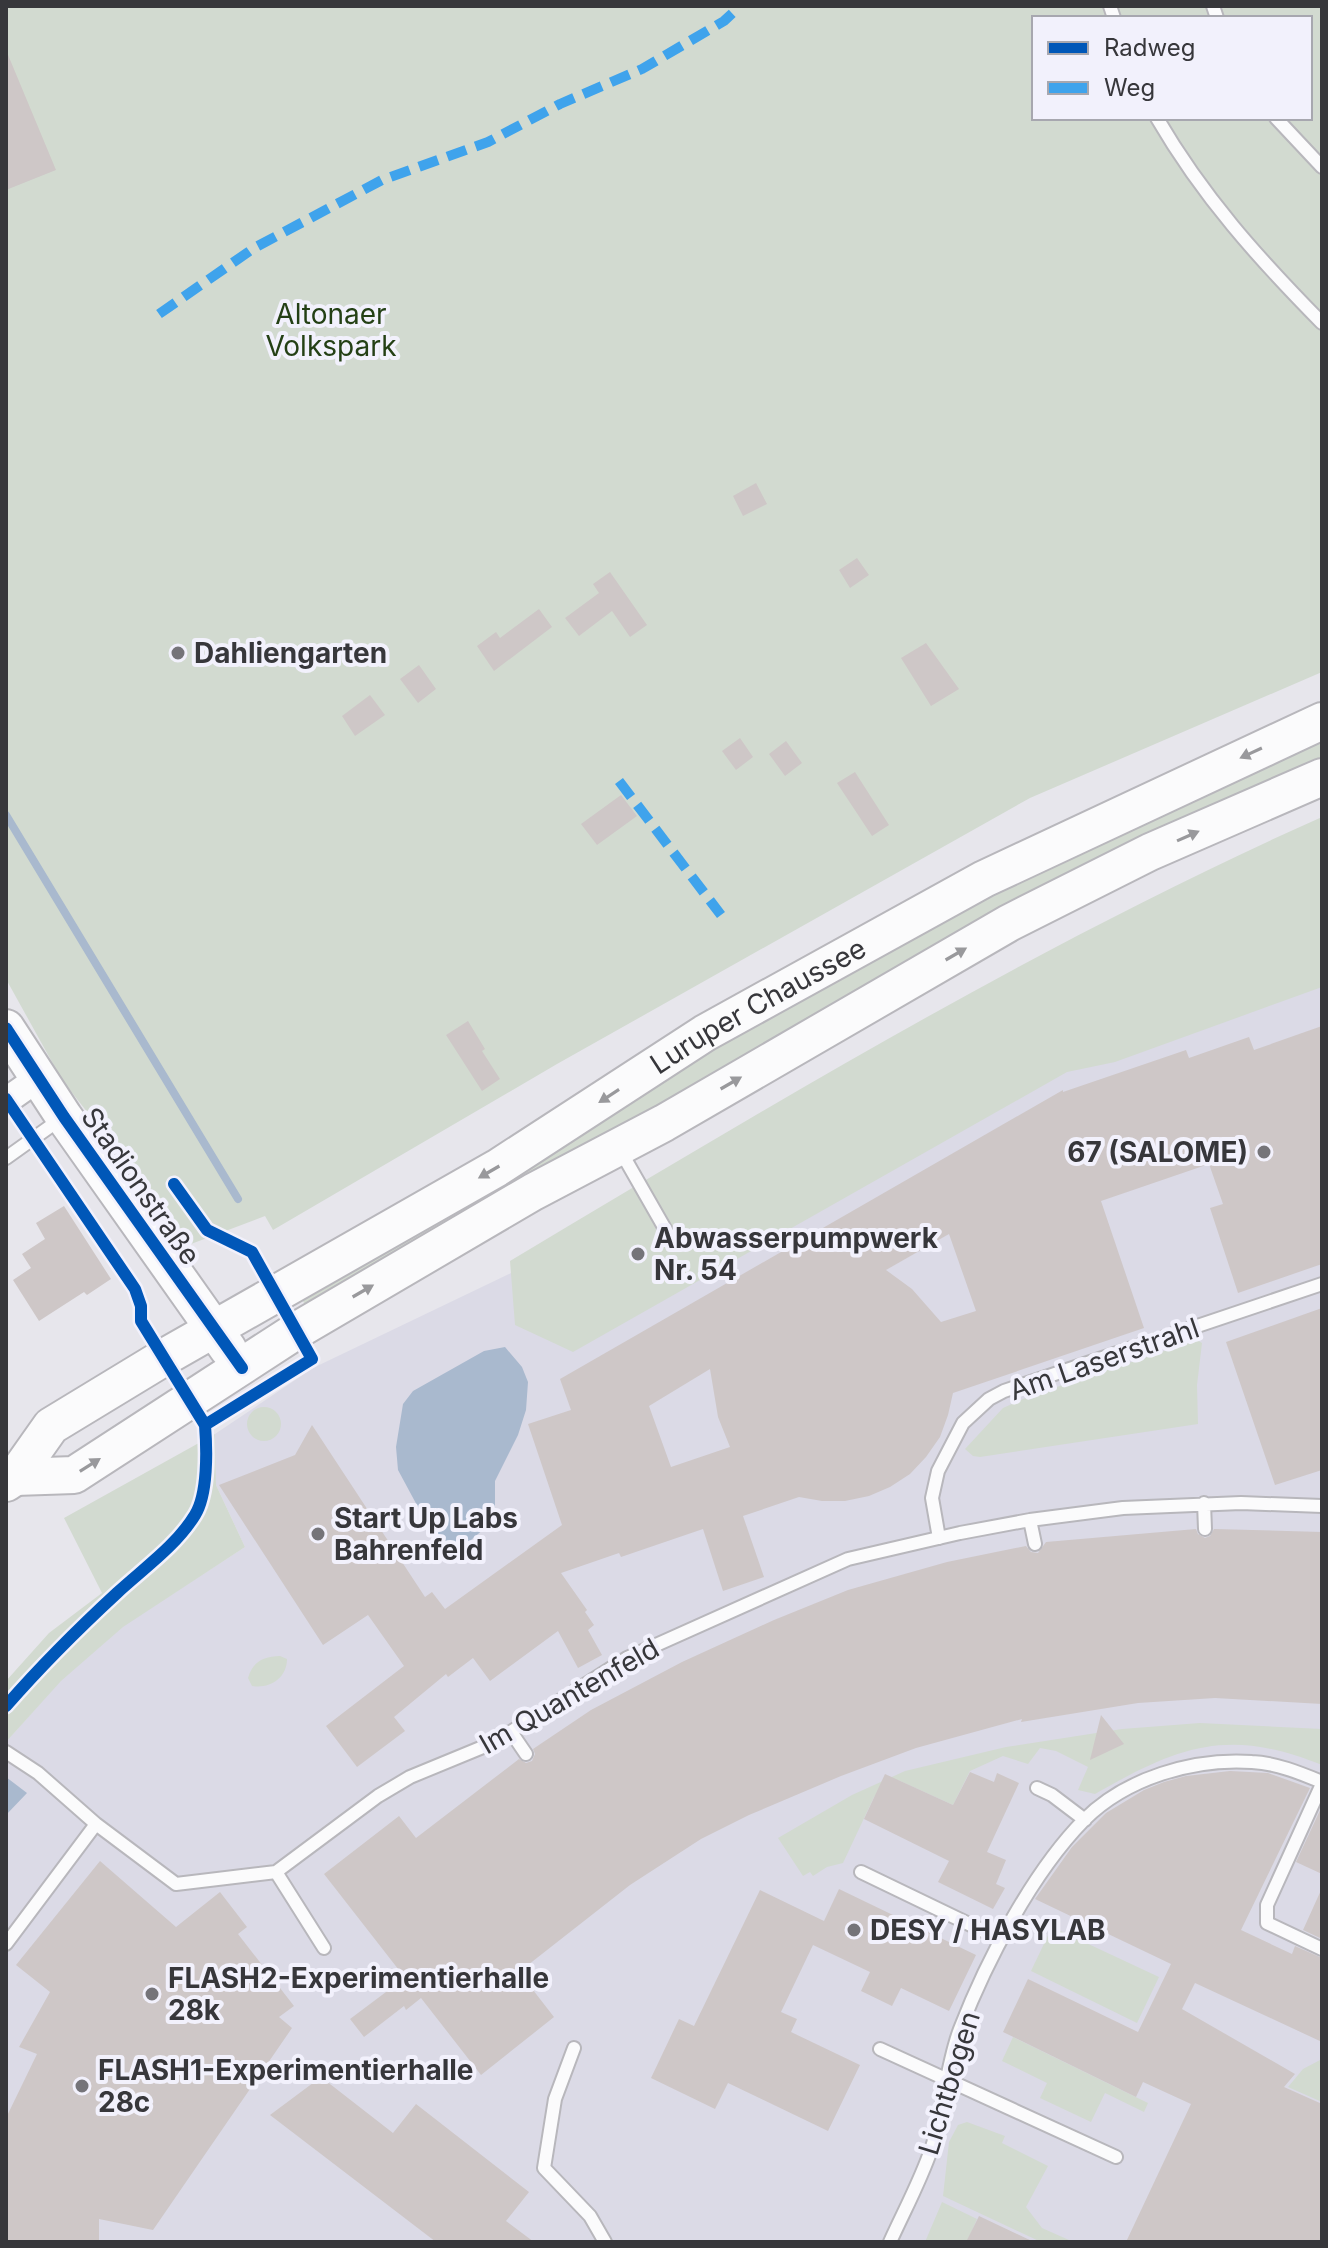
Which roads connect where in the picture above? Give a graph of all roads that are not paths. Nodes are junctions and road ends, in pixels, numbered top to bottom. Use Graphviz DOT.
graph roads {
  1 [pos="1158,120"];
  2 [pos="1278,120"];
  3 [pos="1322,167"];
  4 [pos="1322,323"];
  5 [pos="1322,721"];
  6 [pos="1322,777"];
  7 [pos="6,1028"];
  8 [pos="37,1079"];
  9 [pos="6,1101"];
  10 [pos="64,1117"];
  11 [pos="619,1146"];
  12 [pos="6,1158"];
  13 [pos="668,1234"];
  14 [pos="1322,1284"];
  15 [pos="214,1329"];
  16 [pos="242,1368"];
  17 [pos="9,1472"];
  18 [pos="1204,1503"];
  19 [pos="1322,1506"];
  20 [pos="1030,1520"];
  21 [pos="1205,1529"];
  22 [pos="939,1538"];
  23 [pos="1035,1544"];
  24 [pos="511,1732"];
  25 [pos="6,1752"];
  26 [pos="526,1754"];
  27 [pos="1322,1783"];
  28 [pos="1037,1788"];
  29 [pos="1085,1820"];
  30 [pos="96,1824"];
  31 [pos="276,1872"];
  32 [pos="861,1872"];
  33 [pos="1000,1939"];
  34 [pos="6,1944"];
  35 [pos="324,1948"];
  36 [pos="1322,1949"];
  37 [pos="574,2048"];
  38 [pos="880,2049"];
  39 [pos="948,2081"];
  40 [pos="1116,2157"];
  41 [pos="605,2242"];
  42 [pos="890,2242"];
  1 -- 4 [label="lane"];
  2 -- 3 [label="lane"];
  5 -- 15 [label="main road, Luruper Chaussee, one-way"];
  11 -- 6 [label="main road, Luruper Chaussee, one-way"];
  7 -- 8 [label="main road, Stadionstraße"];
  8 -- 9 [label="street"];
  8 -- 10 [label="main road, Stadionstraße"];
  10 -- 12 [label="lane"];
  10 -- 15 [label="main road, Stadionstraße"];
  11 -- 13 [label="lane"];
  16 -- 11 [label="main road, Luruper Chaussee, one-way"];
  14 -- 22 [label="lane, Am Laserstrahl"];
  15 -- 16 [label="main road, Stadionstraße"];
  15 -- 17 [label="main road, Luruper Chaussee"];
  17 -- 16 [label="main road, Luruper Chaussee, one-way"];
  18 -- 19 [label="lane, Im Quantenfeld"];
  18 -- 20 [label="lane, Im Quantenfeld"];
  18 -- 21 [label="lane"];
  20 -- 22 [label="lane, Im Quantenfeld"];
  20 -- 23 [label="lane"];
  22 -- 24 [label="lane, Im Quantenfeld"];
  24 -- 26 [label="lane"];
  24 -- 31 [label="lane, Im Quantenfeld"];
  25 -- 30 [label="lane, Im Quantenfeld"];
  27 -- 29 [label="lane, Lichtbogen"];
  27 -- 36 [label="lane"];
  28 -- 29 [label="lane"];
  29 -- 33 [label="lane, Lichtbogen"];
  30 -- 31 [label="lane, Im Quantenfeld"];
  30 -- 34 [label="lane"];
  31 -- 35 [label="lane"];
  32 -- 33 [label="lane"];
  33 -- 39 [label="lane, Lichtbogen"];
  37 -- 41 [label="lane"];
  38 -- 39 [label="lane"];
  39 -- 40 [label="lane"];
  39 -- 42 [label="lane, Lichtbogen"];
}
